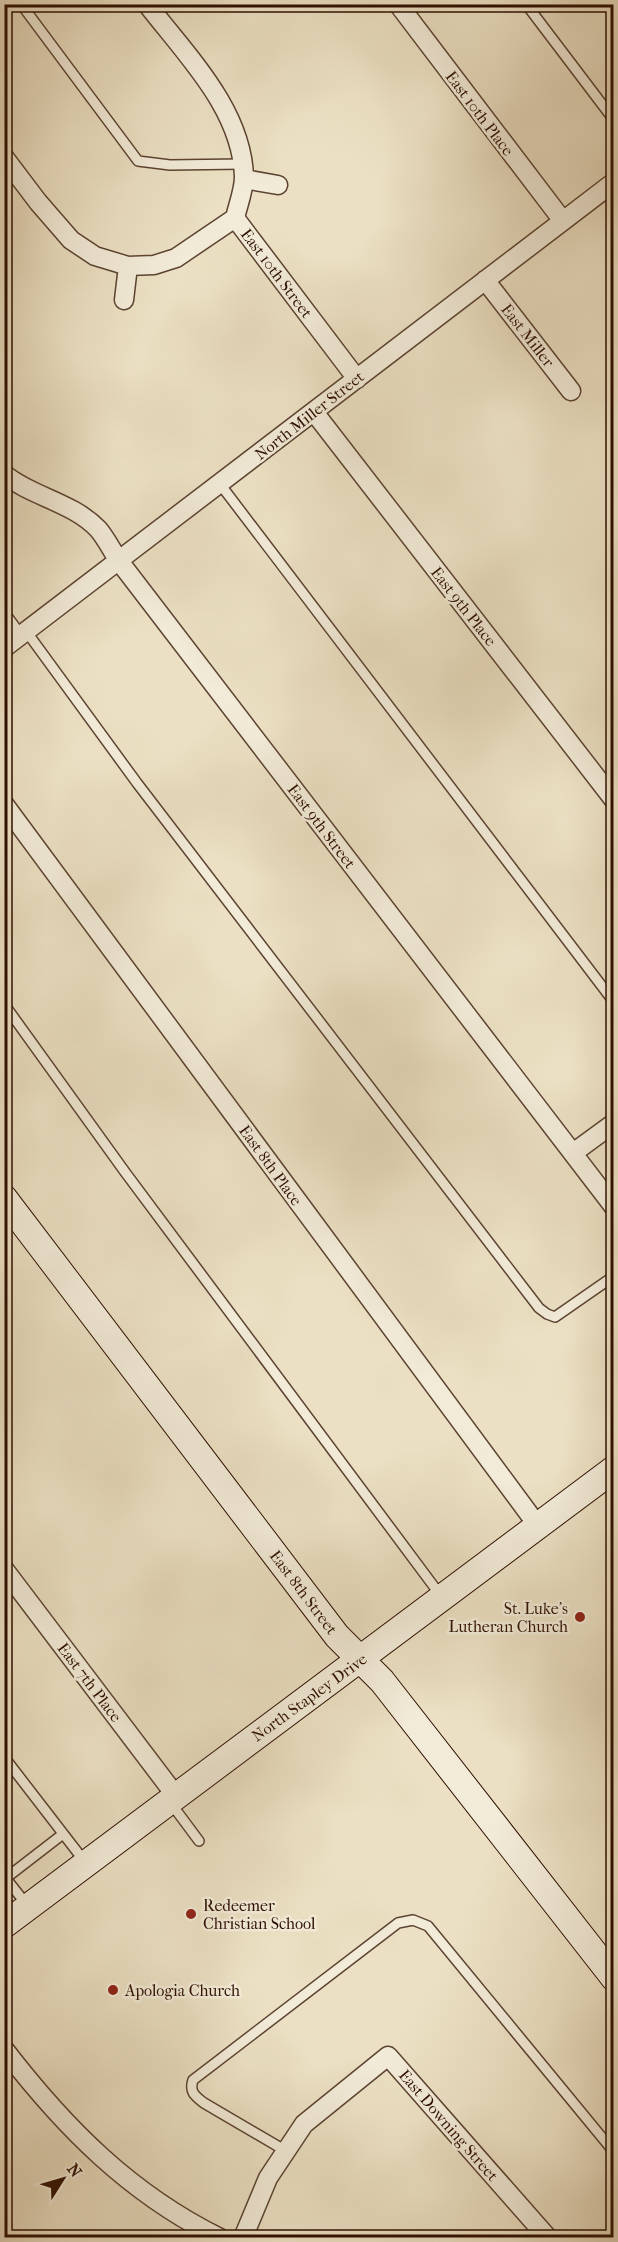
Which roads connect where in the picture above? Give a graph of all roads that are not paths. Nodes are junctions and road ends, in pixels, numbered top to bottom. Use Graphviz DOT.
graph roads {
  1 [pos="21,4"];
  2 [pos="147,4"];
  3 [pos="398,4"];
  4 [pos="526,4"];
  5 [pos="614,120"];
  6 [pos="4,157"];
  7 [pos="243,172"];
  8 [pos="614,182"];
  9 [pos="278,185"];
  10 [pos="235,218"];
  11 [pos="563,221"];
  12 [pos="128,267"];
  13 [pos="485,280"];
  14 [pos="124,300"];
  15 [pos="357,379"];
  16 [pos="571,391"];
  17 [pos="314,412"];
  18 [pos="4,474"];
  19 [pos="220,484"];
  20 [pos="119,561"];
  21 [pos="4,612"];
  22 [pos="24,633"];
  23 [pos="4,648"];
  24 [pos="614,800"];
  25 [pos="4,804"];
  26 [pos="614,1002"];
  27 [pos="4,1004"];
  28 [pos="614,1123"];
  29 [pos="573,1153"];
  30 [pos="4,1198"];
  31 [pos="614,1207"];
  32 [pos="614,1276"];
  33 [pos="614,1468"];
  34 [pos="538,1526"];
  35 [pos="4,1569"];
  36 [pos="442,1598"];
  37 [pos="360,1659"];
  38 [pos="4,1757"];
  39 [pos="173,1798"];
  40 [pos="63,1834"];
  41 [pos="199,1841"];
  42 [pos="86,1864"];
  43 [pos="5,1877"];
  44 [pos="28,1907"];
  45 [pos="4,1925"];
  46 [pos="614,1978"];
  47 [pos="4,2049"];
  48 [pos="285,2151"];
  49 [pos="614,2152"];
  50 [pos="220,2238"];
  51 [pos="243,2238"];
  52 [pos="548,2238"];
  1 -- 7 [label="lane"];
  2 -- 7 [label="street, East 10th Street"];
  3 -- 11 [label="street, East 10th Place"];
  4 -- 5 [label="lane"];
  6 -- 12 [label="street"];
  7 -- 9 [label="street"];
  7 -- 10 [label="street, East 10th Street"];
  8 -- 11 [label="street, North Miller Street"];
  10 -- 12 [label="street"];
  10 -- 15 [label="street, East 10th Street"];
  11 -- 13 [label="street, North Miller Street"];
  12 -- 14 [label="street"];
  13 -- 15 [label="street, North Miller Street"];
  13 -- 16 [label="street, East Miller"];
  15 -- 17 [label="street, North Miller Street"];
  17 -- 19 [label="street, North Miller Street"];
  17 -- 24 [label="street, East 9th Place"];
  18 -- 20 [label="street, East 9th Street"];
  19 -- 20 [label="street, North Miller Street"];
  19 -- 26 [label="lane"];
  20 -- 22 [label="street, North Miller Street"];
  20 -- 29 [label="street, East 9th Street"];
  21 -- 22 [label="lane"];
  22 -- 23 [label="street, North Miller Street"];
  22 -- 32 [label="lane"];
  25 -- 34 [label="street, East 8th Place"];
  27 -- 36 [label="lane"];
  28 -- 29 [label="street"];
  29 -- 31 [label="street, East 9th Street"];
  30 -- 37 [label="street, East 8th Street"];
  33 -- 34 [label="street, North Stapley Drive"];
  34 -- 36 [label="street, North Stapley Drive"];
  35 -- 39 [label="street, East 7th Place"];
  36 -- 37 [label="street, North Stapley Drive"];
  37 -- 39 [label="street, North Stapley Drive"];
  37 -- 46 [label="street, East 8th Street"];
  38 -- 40 [label="lane"];
  39 -- 41 [label="lane"];
  39 -- 42 [label="street, North Stapley Drive"];
  40 -- 42 [label="lane"];
  40 -- 43 [label="lane"];
  42 -- 44 [label="street, North Stapley Drive"];
  43 -- 44 [label="lane"];
  44 -- 45 [label="street, North Stapley Drive"];
  47 -- 50 [label="street"];
  48 -- 49 [label="lane"];
  48 -- 51 [label="street, East Downing Street"];
  48 -- 52 [label="street, East Downing Street"];
}
